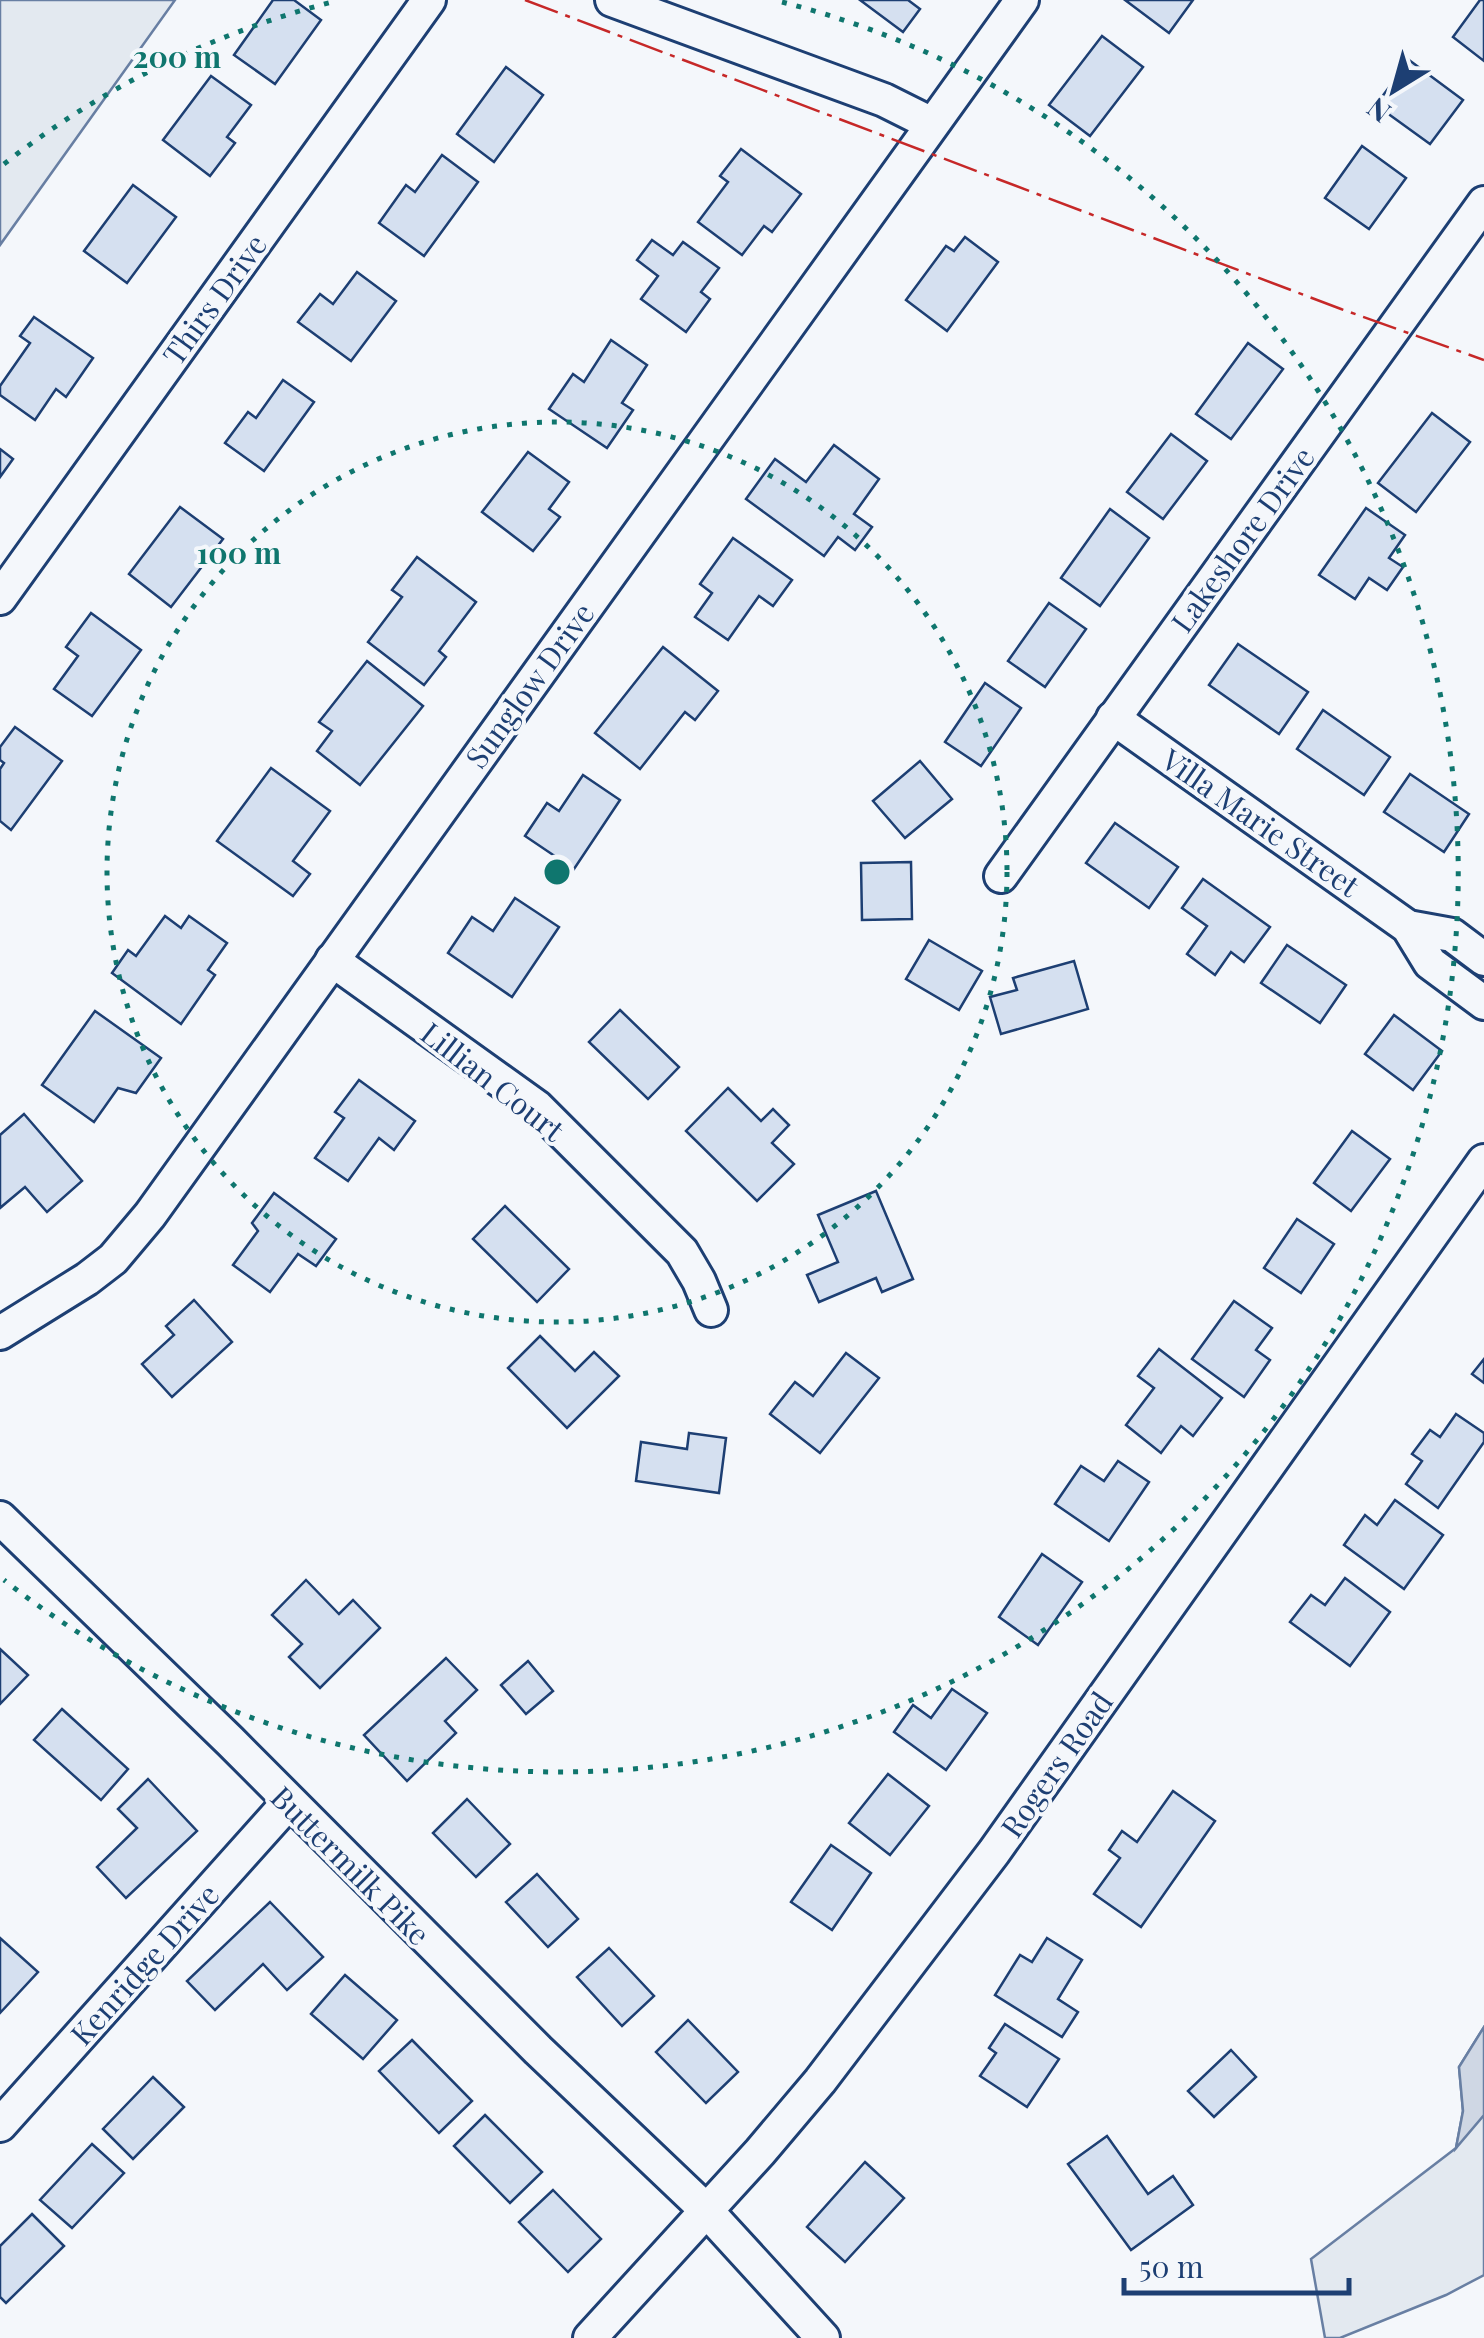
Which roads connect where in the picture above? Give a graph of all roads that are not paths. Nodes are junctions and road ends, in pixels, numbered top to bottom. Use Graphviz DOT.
graph roads {
  1 [pos="429,0"];
  2 [pos="612,0"];
  3 [pos="1022,0"];
  4 [pos="932,124"];
  5 [pos="1484,202"];
  6 [pos="0,598"];
  7 [pos="1113,718"];
  8 [pos="1001,876"];
  9 [pos="1408,927"];
  10 [pos="1484,959"];
  11 [pos="332,960"];
  12 [pos="1484,1003"];
  13 [pos="1484,1161"];
  14 [pos="711,1310"];
  15 [pos="0,1333"];
  16 [pos="0,1518"];
  17 [pos="288,1803"];
  18 [pos="0,2125"];
  19 [pos="705,2209"];
  20 [pos="590,2338"];
  21 [pos="822,2338"];
  1 -- 6 [label="street, Thirs Drive"];
  2 -- 4 [label="street"];
  3 -- 4 [label="street, Sunglow Drive"];
  4 -- 11 [label="street, Sunglow Drive"];
  5 -- 7 [label="street, Lakeshore Drive"];
  7 -- 8 [label="street, Lakeshore Drive"];
  7 -- 9 [label="street, Villa Marie Street"];
  9 -- 10 [label="street, Villa Marie Street"];
  9 -- 12 [label="street, Villa Marie Street"];
  11 -- 14 [label="street, Lillian Court"];
  11 -- 15 [label="street, Sunglow Drive"];
  13 -- 19 [label="street, Rogers Road"];
  16 -- 17 [label="street, Buttermilk Pike"];
  17 -- 18 [label="street, Kenridge Drive"];
  17 -- 19 [label="street, Buttermilk Pike"];
  19 -- 20 [label="street, Rogers Road"];
  19 -- 21 [label="street, Buttermilk Pike"];
}
